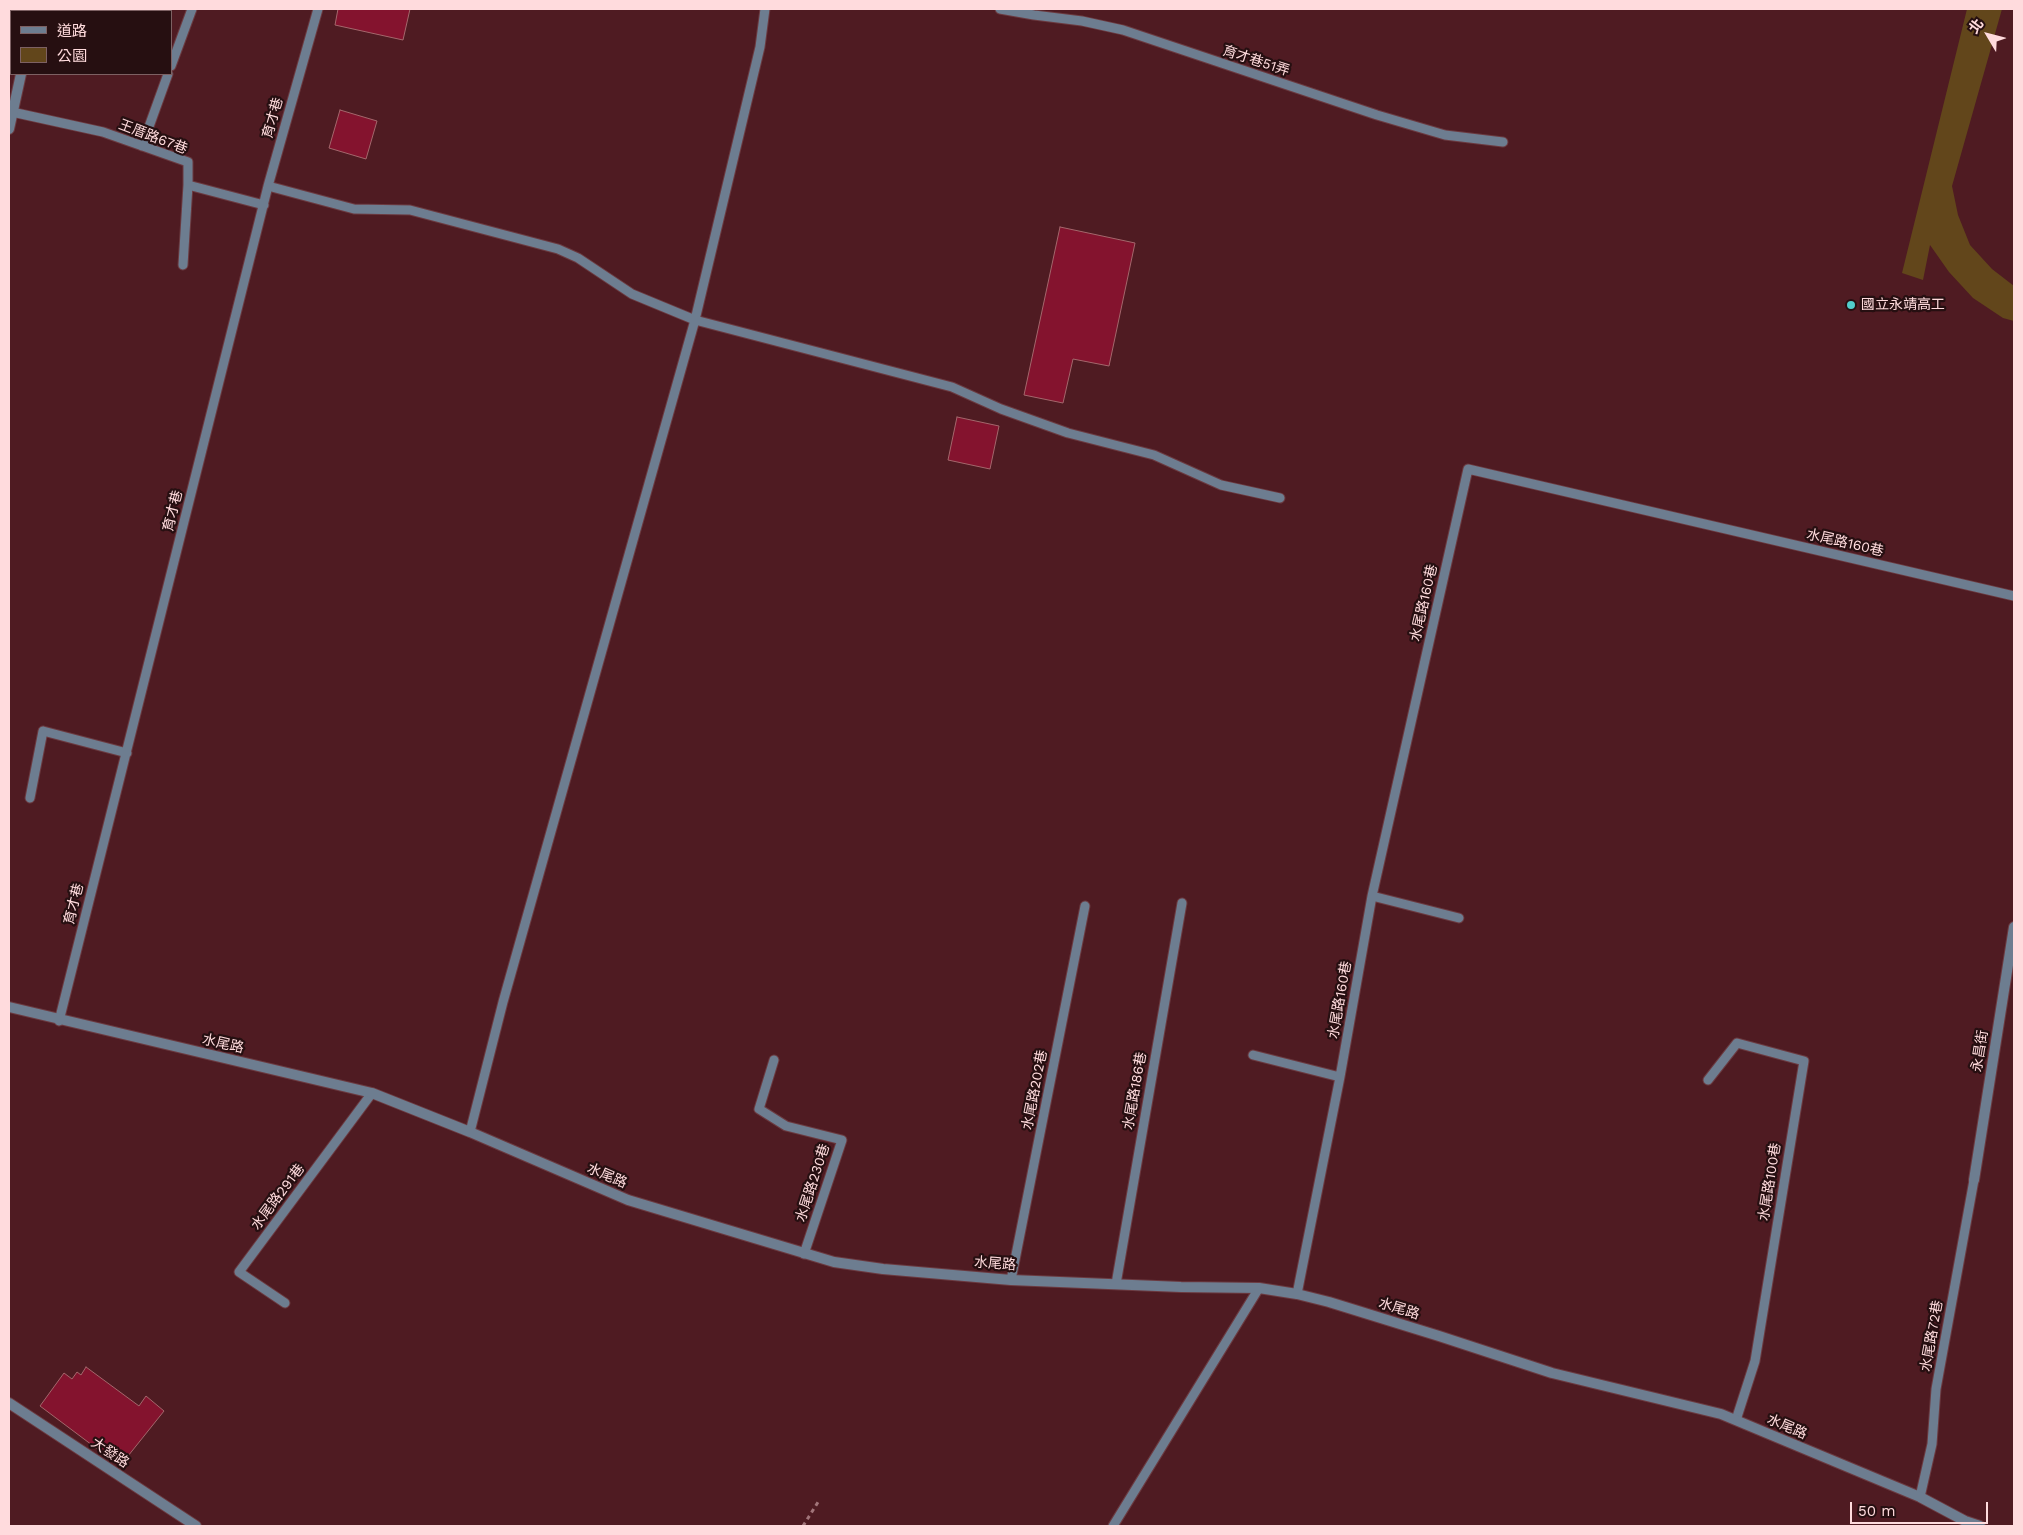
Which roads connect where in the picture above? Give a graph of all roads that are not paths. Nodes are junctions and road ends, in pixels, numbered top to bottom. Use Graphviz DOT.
graph roads {
  1 [pos="192,9"];
  2 [pos="318,9"];
  3 [pos="766,9"];
  4 [pos="1000,9"];
  5 [pos="172,63"];
  6 [pos="21,75"];
  7 [pos="168,75"];
  8 [pos="12,112"];
  9 [pos="9,129"];
  10 [pos="1503,142"];
  11 [pos="142,146"];
  12 [pos="188,185"];
  13 [pos="268,186"];
  14 [pos="264,205"];
  15 [pos="183,264"];
  16 [pos="695,320"];
  17 [pos="1280,498"];
  18 [pos="2014,596"];
  19 [pos="126,753"];
  20 [pos="30,798"];
  21 [pos="1372,896"];
  22 [pos="1182,903"];
  23 [pos="1085,906"];
  24 [pos="1459,918"];
  25 [pos="2014,927"];
  26 [pos="9,1007"];
  27 [pos="59,1021"];
  28 [pos="1253,1055"];
  29 [pos="774,1060"];
  30 [pos="1340,1077"];
  31 [pos="1708,1080"];
  32 [pos="372,1093"];
  33 [pos="470,1132"];
  34 [pos="1974,1180"];
  35 [pos="804,1254"];
  36 [pos="1012,1280"];
  37 [pos="1116,1284"];
  38 [pos="1259,1288"];
  39 [pos="1297,1294"];
  40 [pos="285,1303"];
  41 [pos="9,1403"];
  42 [pos="1736,1420"];
  43 [pos="1920,1497"];
  44 [pos="196,1526"];
  45 [pos="1113,1526"];
  46 [pos="1980,1526"];
  1 -- 5 [label="lane"];
  2 -- 13 [label="lane, 育才巷"];
  3 -- 16 [label="lane"];
  4 -- 10 [label="lane, 育才巷51弄"];
  6 -- 8 [label="street"];
  7 -- 11 [label="lane"];
  8 -- 9 [label="street"];
  8 -- 11 [label="lane, 王厝路67巷"];
  11 -- 12 [label="lane, 王厝路67巷"];
  12 -- 14 [label="lane"];
  12 -- 15 [label="lane"];
  13 -- 14 [label="lane, 育才巷"];
  13 -- 16 [label="lane"];
  14 -- 19 [label="lane, 育才巷"];
  16 -- 17 [label="lane"];
  16 -- 33 [label="lane"];
  18 -- 21 [label="lane, 水尾路160巷"];
  19 -- 20 [label="lane"];
  19 -- 27 [label="lane, 育才巷"];
  21 -- 24 [label="lane"];
  21 -- 30 [label="lane, 水尾路160巷"];
  22 -- 37 [label="lane, 水尾路186巷"];
  23 -- 36 [label="lane, 水尾路202巷"];
  25 -- 34 [label="street, 永昌街"];
  26 -- 27 [label="street, 水尾路"];
  27 -- 32 [label="street, 水尾路"];
  28 -- 30 [label="lane"];
  29 -- 35 [label="lane, 水尾路230巷"];
  30 -- 39 [label="lane, 水尾路160巷"];
  31 -- 42 [label="lane, 水尾路100巷"];
  32 -- 33 [label="street, 水尾路"];
  32 -- 40 [label="lane, 水尾路291巷"];
  33 -- 35 [label="street, 水尾路"];
  34 -- 43 [label="lane, 水尾路72巷"];
  35 -- 36 [label="street, 水尾路"];
  36 -- 37 [label="street, 水尾路"];
  37 -- 38 [label="street, 水尾路"];
  38 -- 39 [label="street, 水尾路"];
  38 -- 45 [label="lane"];
  39 -- 42 [label="street, 水尾路"];
  41 -- 44 [label="street, 大發路"];
  42 -- 43 [label="street, 水尾路"];
  43 -- 46 [label="street, 水尾路"];
}
